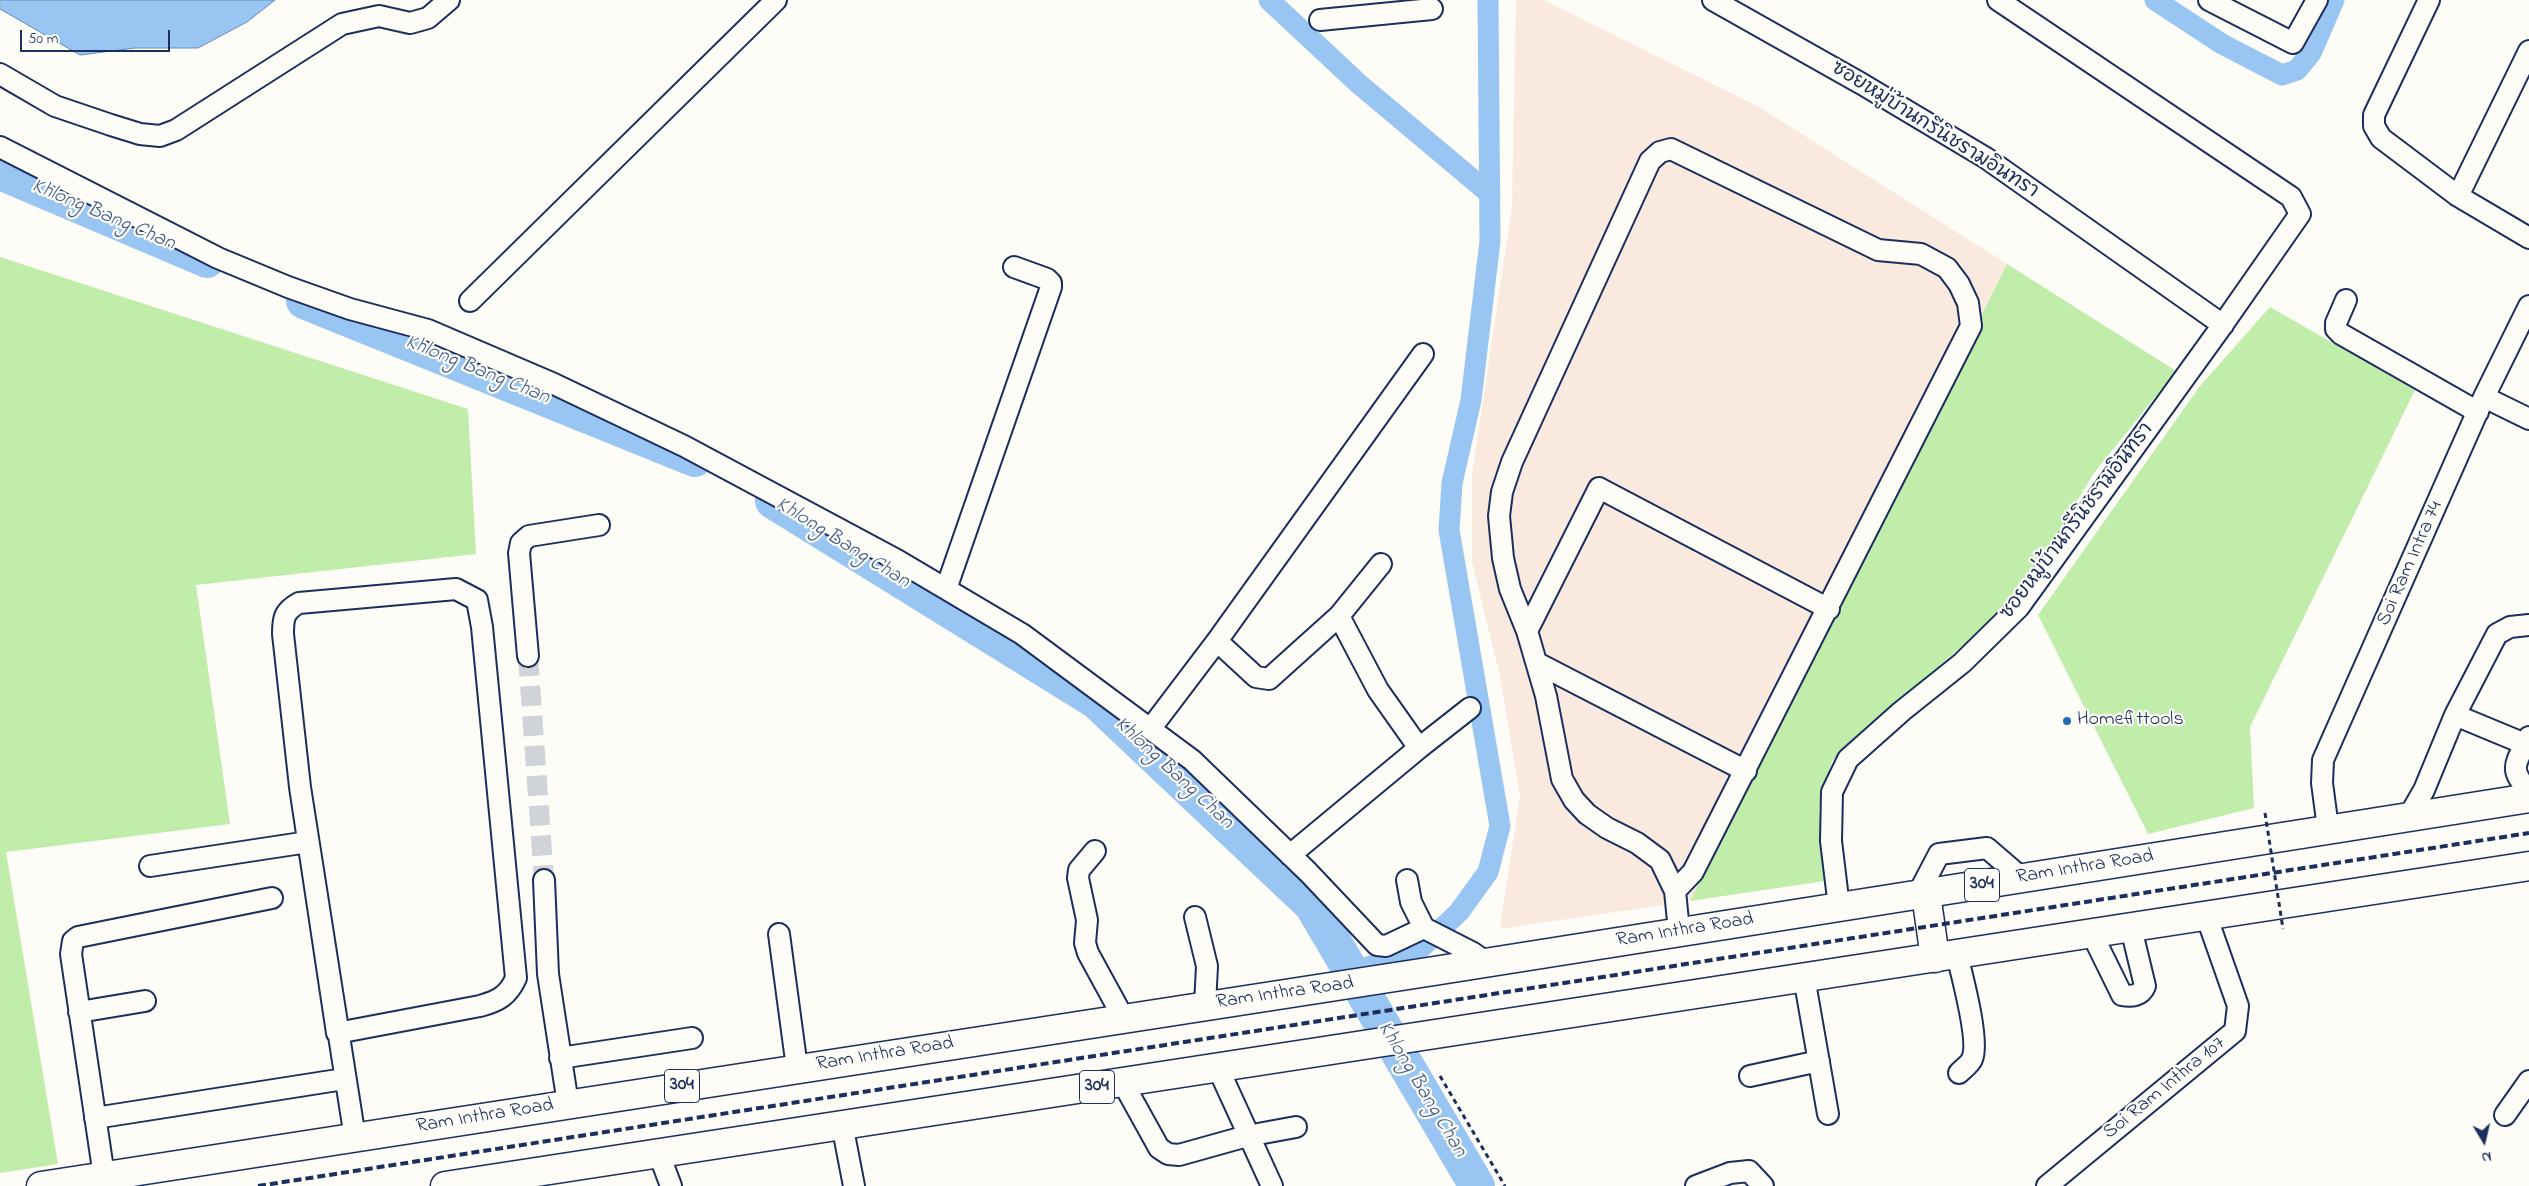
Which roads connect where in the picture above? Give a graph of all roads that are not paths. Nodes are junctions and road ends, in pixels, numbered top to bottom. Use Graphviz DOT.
graph roads {
  1 [pos="449,0"];
  2 [pos="776,0"];
  3 [pos="1712,0"];
  4 [pos="1998,0"];
  5 [pos="2209,0"];
  6 [pos="2317,0"];
  7 [pos="2429,0"];
  8 [pos="1370,8"];
  9 [pos="1432,9"];
  10 [pos="1320,20"];
  11 [pos="2529,51"];
  12 [pos="0,74"];
  13 [pos="0,147"];
  14 [pos="2458,196"];
  15 [pos="2529,238"];
  16 [pos="1014,267"];
  17 [pos="2346,300"];
  18 [pos="470,301"];
  19 [pos="2529,306"];
  20 [pos="2223,325"];
  21 [pos="1423,354"];
  22 [pos="2481,404"];
  23 [pos="2529,419"];
  24 [pos="599,525"];
  25 [pos="1381,564"];
  26 [pos="946,589"];
  27 [pos="1829,608"];
  28 [pos="1339,616"];
  29 [pos="2529,625"];
  30 [pos="1527,631"];
  31 [pos="1217,641"];
  32 [pos="528,656"];
  33 [pos="1537,663"];
  34 [pos="1470,708"];
  35 [pos="2455,715"];
  36 [pos="1151,728"];
  37 [pos="2527,741"];
  38 [pos="1419,748"];
  39 [pos="1746,771"];
  40 [pos="300,787"];
  41 [pos="2529,790"];
  42 [pos="2529,798"];
  43 [pos="2409,816"];
  44 [pos="2328,828"];
  45 [pos="308,842"];
  46 [pos="1095,850"];
  47 [pos="1290,855"];
  48 [pos="150,866"];
  49 [pos="2527,872"];
  50 [pos="2023,879"];
  51 [pos="544,880"];
  52 [pos="1407,880"];
  53 [pos="1675,891"];
  54 [pos="1922,895"];
  55 [pos="272,898"];
  56 [pos="1839,908"];
  57 [pos="2206,915"];
  58 [pos="1195,917"];
  59 [pos="2131,928"];
  60 [pos="1679,932"];
  61 [pos="1433,933"];
  62 [pos="778,934"];
  63 [pos="2092,934"];
  64 [pos="1946,956"];
  65 [pos="1487,963"];
  66 [pos="1804,977"];
  67 [pos="145,1001"];
  68 [pos="1206,1005"];
  69 [pos="79,1012"];
  70 [pos="1124,1019"];
  71 [pos="338,1033"];
  72 [pos="692,1038"];
  73 [pos="560,1058"];
  74 [pos="1819,1062"];
  75 [pos="797,1068"];
  76 [pos="1218,1068"];
  77 [pos="1959,1073"];
  78 [pos="1750,1076"];
  79 [pos="344,1079"];
  80 [pos="2529,1081"];
  81 [pos="1124,1083"];
  82 [pos="568,1104"];
  83 [pos="1828,1114"];
  84 [pos="2505,1115"];
  85 [pos="95,1118"];
  86 [pos="842,1124"];
  87 [pos="1296,1127"];
  88 [pos="1247,1136"];
  89 [pos="355,1138"];
  90 [pos="659,1154"];
  91 [pos="104,1176"];
  92 [pos="510,1181"];
  93 [pos="41,1186"];
  94 [pos="445,1186"];
  95 [pos="671,1186"];
  96 [pos="854,1186"];
  97 [pos="1272,1186"];
  98 [pos="1696,1186"];
  99 [pos="1763,1186"];
  100 [pos="2047,1186"];
  1 -- 12 [label="street"];
  2 -- 18 [label="street"];
  3 -- 20 [label="street, ซอยหมู่บ้านกรีนิชรามอินทรา"];
  4 -- 20 [label="street, ซอยหมู่บ้านกรีนิชรามอินทรา"];
  5 -- 6 [label="street"];
  7 -- 14 [label="street"];
  8 -- 9 [label="street"];
  8 -- 10 [label="street"];
  11 -- 14 [label="street"];
  13 -- 26 [label="street"];
  14 -- 15 [label="street"];
  16 -- 26 [label="street"];
  17 -- 22 [label="street"];
  19 -- 22 [label="street, Soi Ram Intra 74"];
  20 -- 56 [label="street, ซอยหมู่บ้านกรีนิชรามอินทรา"];
  21 -- 31 [label="street"];
  22 -- 23 [label="street"];
  22 -- 44 [label="street, Soi Ram Intra 74"];
  24 -- 32 [label="street"];
  25 -- 28 [label="street"];
  26 -- 36 [label="street"];
  27 -- 30 [label="street"];
  27 -- 30 [label="street"];
  27 -- 39 [label="street"];
  28 -- 31 [label="street"];
  28 -- 38 [label="street"];
  29 -- 35 [label="street"];
  30 -- 33 [label="street"];
  31 -- 36 [label="street"];
  33 -- 39 [label="street"];
  33 -- 53 [label="street"];
  34 -- 38 [label="street"];
  35 -- 37 [label="street"];
  35 -- 43 [label="street"];
  36 -- 47 [label="street"];
  37 -- 41 [label="street"];
  38 -- 47 [label="street"];
  39 -- 53 [label="street"];
  40 -- 45 [label="street"];
  40 -- 71 [label="street"];
  40 -- 71 [label="street"];
  42 -- 43 [label="highway, Ram Inthra Road / 304"];
  43 -- 44 [label="highway, Ram Inthra Road / 304"];
  44 -- 50 [label="highway, Ram Inthra Road / 304"];
  45 -- 48 [label="street"];
  45 -- 71 [label="street"];
  46 -- 70 [label="street"];
  47 -- 61 [label="street"];
  49 -- 57 [label="highway, 304"];
  50 -- 54 [label="highway, Ram Inthra Road / 304"];
  50 -- 54 [label="street"];
  51 -- 73 [label="street"];
  52 -- 61 [label="street"];
  53 -- 60 [label="street"];
  54 -- 56 [label="highway, Ram Inthra Road / 304"];
  54 -- 64 [label="highway"];
  55 -- 69 [label="street"];
  56 -- 60 [label="highway, Ram Inthra Road / 304"];
  57 -- 59 [label="highway, 304"];
  57 -- 100 [label="street, Soi Ram Inthra 107"];
  58 -- 68 [label="street"];
  59 -- 63 [label="highway, 304"];
  59 -- 63 [label="street"];
  60 -- 65 [label="highway, Ram Inthra Road / 304"];
  61 -- 65 [label="street"];
  62 -- 75 [label="street"];
  63 -- 64 [label="highway, 304"];
  64 -- 66 [label="highway, 304"];
  64 -- 77 [label="street"];
  65 -- 68 [label="highway, Ram Inthra Road / 304"];
  66 -- 74 [label="street"];
  66 -- 76 [label="highway, 304"];
  67 -- 69 [label="street"];
  68 -- 70 [label="highway, Ram Inthra Road / 304"];
  69 -- 85 [label="street"];
  70 -- 75 [label="highway, Ram Inthra Road / 304"];
  71 -- 79 [label="street"];
  72 -- 73 [label="street"];
  73 -- 82 [label="street"];
  74 -- 78 [label="street"];
  74 -- 83 [label="street"];
  75 -- 82 [label="highway, Ram Inthra Road / 304"];
  76 -- 81 [label="highway, 304"];
  76 -- 88 [label="street"];
  79 -- 85 [label="street"];
  79 -- 89 [label="street"];
  80 -- 84 [label="street"];
  81 -- 86 [label="highway, 304"];
  81 -- 88 [label="street"];
  82 -- 89 [label="highway, Ram Inthra Road / 304"];
  85 -- 91 [label="street"];
  86 -- 90 [label="highway, 304"];
  86 -- 96 [label="street"];
  87 -- 88 [label="street"];
  88 -- 97 [label="street"];
  89 -- 91 [label="highway, Ram Inthra Road / 304"];
  90 -- 92 [label="highway, 304"];
  90 -- 95 [label="street"];
  91 -- 93 [label="highway, Ram Inthra Road / 304"];
  92 -- 94 [label="highway, 304"];
  98 -- 99 [label="street"];
}
